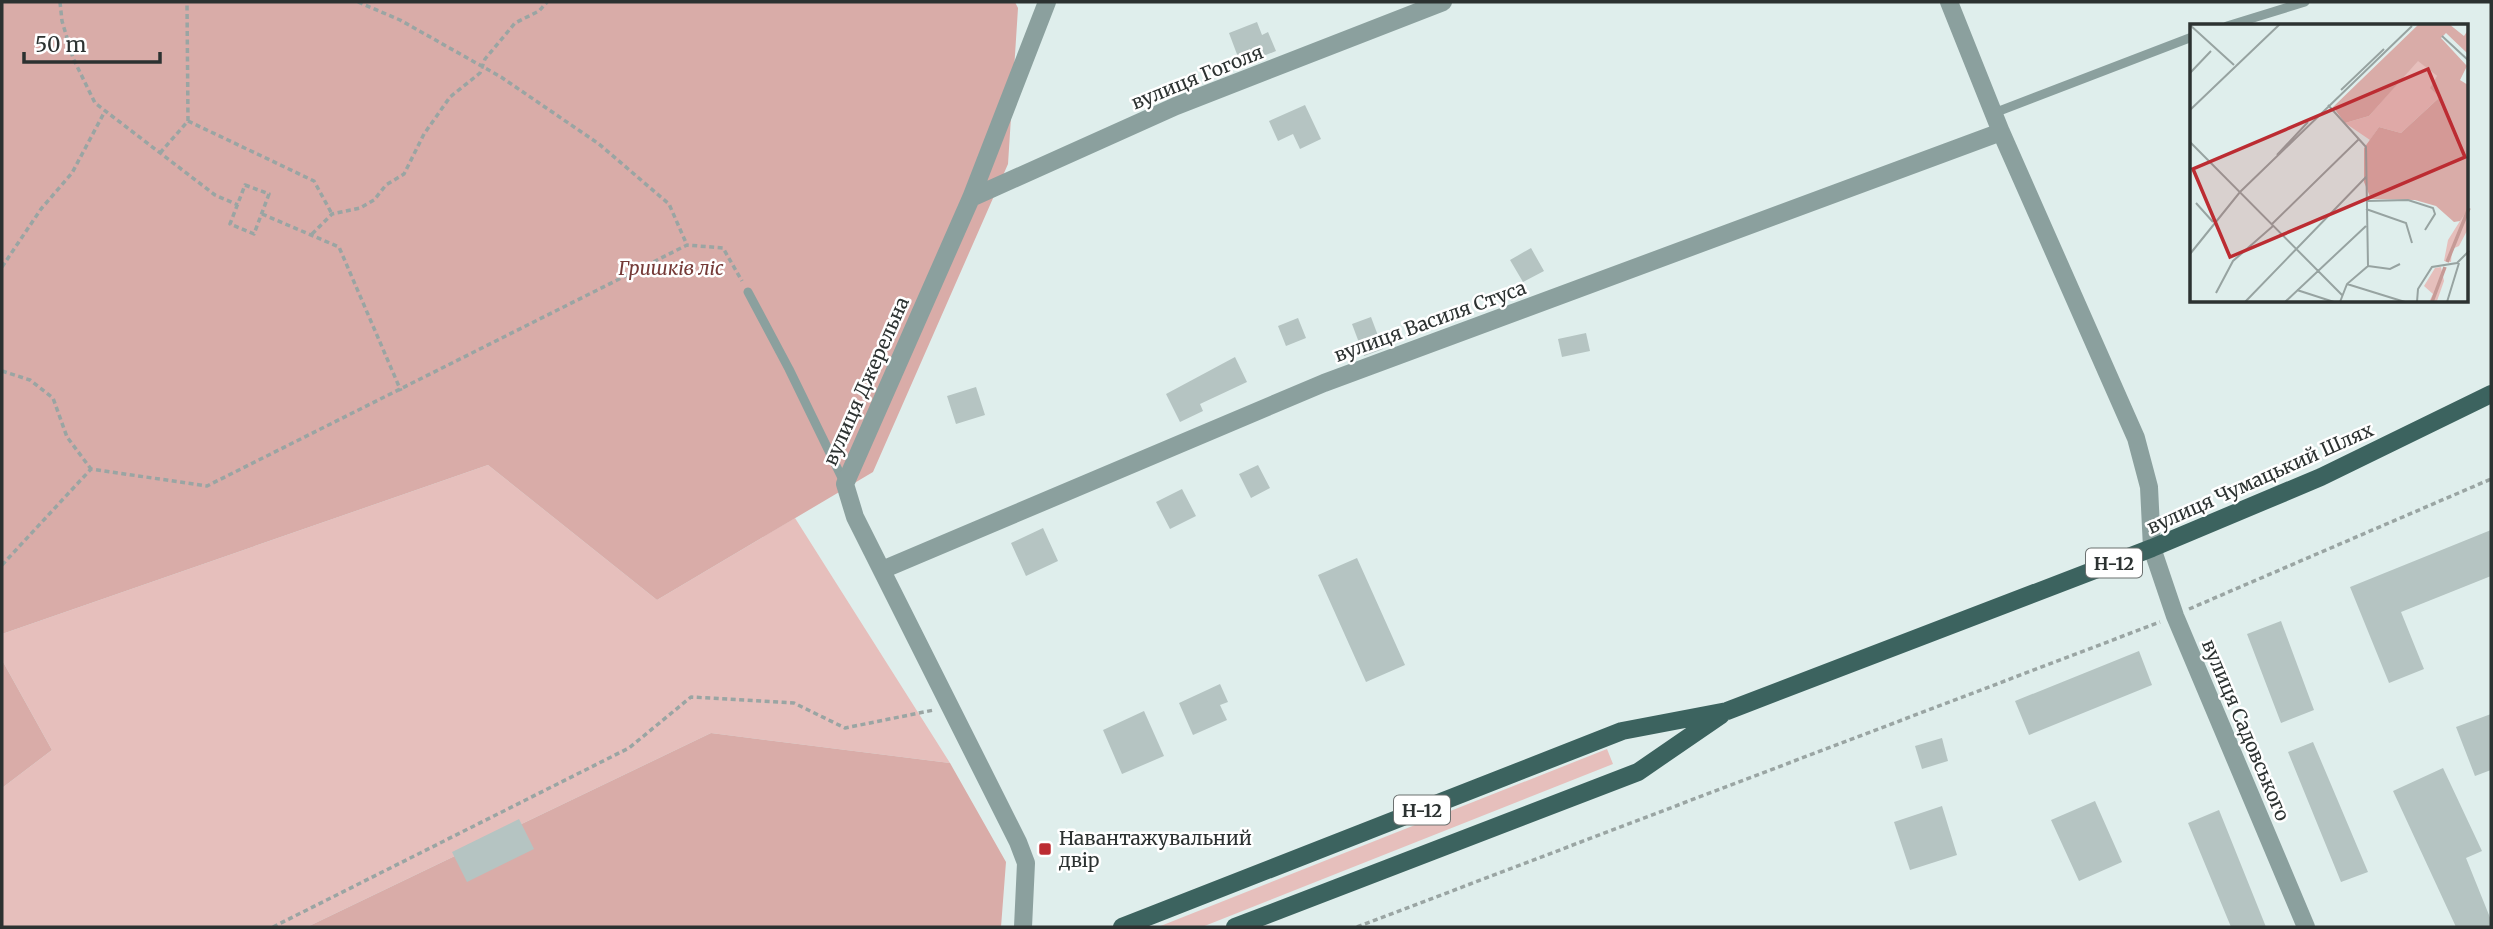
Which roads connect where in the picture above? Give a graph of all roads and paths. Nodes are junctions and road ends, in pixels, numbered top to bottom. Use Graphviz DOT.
graph roads {
  1 [pos="60,2"];
  2 [pos="187,2"];
  3 [pos="358,2"];
  4 [pos="547,2"];
  5 [pos="1047,2"];
  6 [pos="1443,2"];
  7 [pos="1949,2"];
  8 [pos="2305,2"];
  9 [pos="2234,24"];
  10 [pos="2190,38"];
  11 [pos="483,67"];
  12 [pos="104,111"];
  13 [pos="1994,113"];
  14 [pos="188,121"];
  15 [pos="2001,132"];
  16 [pos="160,153"];
  17 [pos="971,198"];
  18 [pos="238,205"];
  19 [pos="262,214"];
  20 [pos="332,214"];
  21 [pos="312,233"];
  22 [pos="687,245"];
  23 [pos="2,267"];
  24 [pos="748,292"];
  25 [pos="2,371"];
  26 [pos="401,391"];
  27 [pos="2491,394"];
  28 [pos="91,469"];
  29 [pos="2491,479"];
  30 [pos="845,484"];
  31 [pos="2152,548"];
  32 [pos="2,565"];
  33 [pos="882,570"];
  34 [pos="2175,615"];
  35 [pos="951,706"];
  36 [pos="1727,711"];
  37 [pos="273,927"];
  38 [pos="1023,927"];
  39 [pos="1122,927"];
  40 [pos="1236,927"];
  41 [pos="1357,927"];
  42 [pos="2306,927"];
  1 -- 12 [label="path"];
  2 -- 14 [label="path"];
  3 -- 11 [label="path"];
  4 -- 11 [label="path"];
  5 -- 17 [label="street, вулиця Джерельна"];
  6 -- 17 [label="street, вулиця Гоголя"];
  7 -- 13 [label="street, вулиця Садовського"];
  8 -- 9 [label="lane"];
  10 -- 13 [label="lane"];
  11 -- 20 [label="path"];
  11 -- 22 [label="path"];
  12 -- 16 [label="path"];
  12 -- 23 [label="path"];
  13 -- 15 [label="street, вулиця Садовського"];
  14 -- 16 [label="path"];
  14 -- 20 [label="path"];
  15 -- 31 [label="street, вулиця Садовського"];
  15 -- 33 [label="street, вулиця Василя Стуса"];
  16 -- 18 [label="path"];
  17 -- 30 [label="street, вулиця Джерельна"];
  18 -- 19 [label="path"];
  18 -- 19 [label="path"];
  19 -- 21 [label="path"];
  20 -- 21 [label="path"];
  21 -- 26 [label="path"];
  22 -- 24 [label="path"];
  22 -- 26 [label="path"];
  24 -- 30 [label="lane"];
  25 -- 28 [label="path"];
  26 -- 28 [label="path"];
  27 -- 31 [label="main road, вулиця Чумацький Шлях / Н-12"];
  28 -- 32 [label="path"];
  29 -- 34 [label="path"];
  30 -- 33 [label="street, вулиця Джерельна"];
  31 -- 34 [label="street, вулиця Садовського"];
  31 -- 36 [label="main road, вулиця Чумацький Шлях / Н-12"];
  33 -- 35 [label="street, вулиця Джерельна"];
  34 -- 41 [label="path"];
  34 -- 42 [label="street, вулиця Садовського"];
  35 -- 37 [label="path"];
  35 -- 38 [label="street, вулиця Джерельна"];
  36 -- 39 [label="main road, вулиця Чумацький Шлях / Н-12"];
  36 -- 40 [label="main road, вулиця Чумацький Шлях / Н-12"];
}
